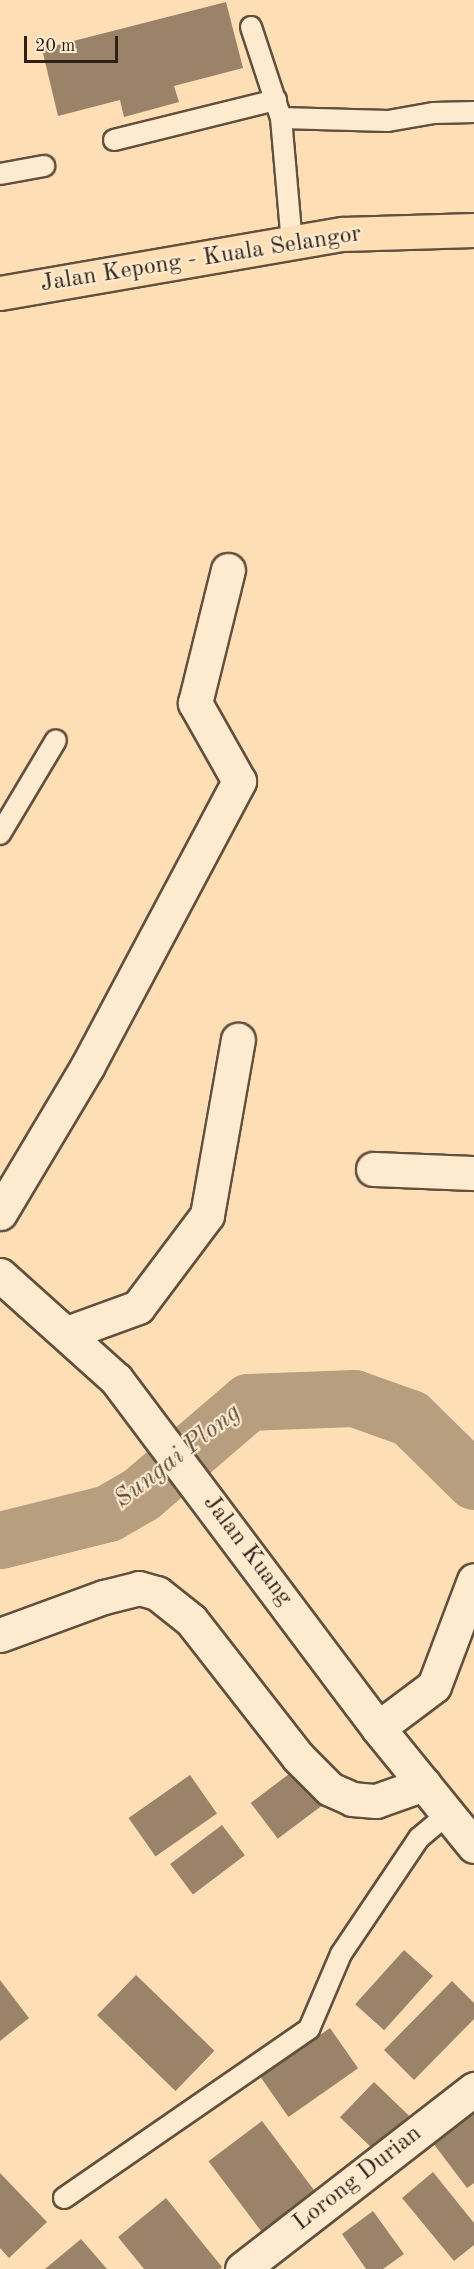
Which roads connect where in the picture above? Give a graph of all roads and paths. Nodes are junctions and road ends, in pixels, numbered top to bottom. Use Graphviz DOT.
graph roads {
  1 [pos="251,27"];
  2 [pos="278,109"];
  3 [pos="474,112"];
  4 [pos="114,140"];
  5 [pos="44,166"];
  6 [pos="0,174"];
  7 [pos="474,230"];
  8 [pos="292,244"];
  9 [pos="0,293"];
  10 [pos="228,570"];
  11 [pos="56,740"];
  12 [pos="0,834"];
  13 [pos="238,1040"];
  14 [pos="373,1169"];
  15 [pos="474,1173"];
  16 [pos="0,1213"];
  17 [pos="0,1275"];
  18 [pos="68,1333"];
  19 [pos="474,1580"];
  20 [pos="0,1635"];
  21 [pos="378,1728"];
  22 [pos="424,1784"];
  23 [pos="448,1814"];
  24 [pos="474,1846"];
  25 [pos="474,2089"];
  26 [pos="64,2198"];
  27 [pos="242,2269"];
  1 -- 2 [label="lane"];
  2 -- 3 [label="lane"];
  2 -- 4 [label="lane"];
  2 -- 8 [label="lane"];
  5 -- 6 [label="lane"];
  7 -- 8 [label="highway, Jalan Kepong - Kuala Selangor"];
  8 -- 9 [label="highway, Jalan Kepong - Kuala Selangor"];
  10 -- 16 [label="street"];
  11 -- 12 [label="lane"];
  13 -- 18 [label="street"];
  14 -- 15 [label="street"];
  17 -- 18 [label="street, Jalan Kuang"];
  18 -- 21 [label="street, Jalan Kuang"];
  19 -- 21 [label="street"];
  20 -- 22 [label="street"];
  21 -- 22 [label="street, Jalan Kuang"];
  22 -- 23 [label="street, Jalan Kuang"];
  23 -- 24 [label="street, Jalan Kuang"];
  23 -- 26 [label="lane"];
  25 -- 27 [label="street, Lorong Durian"];
}
